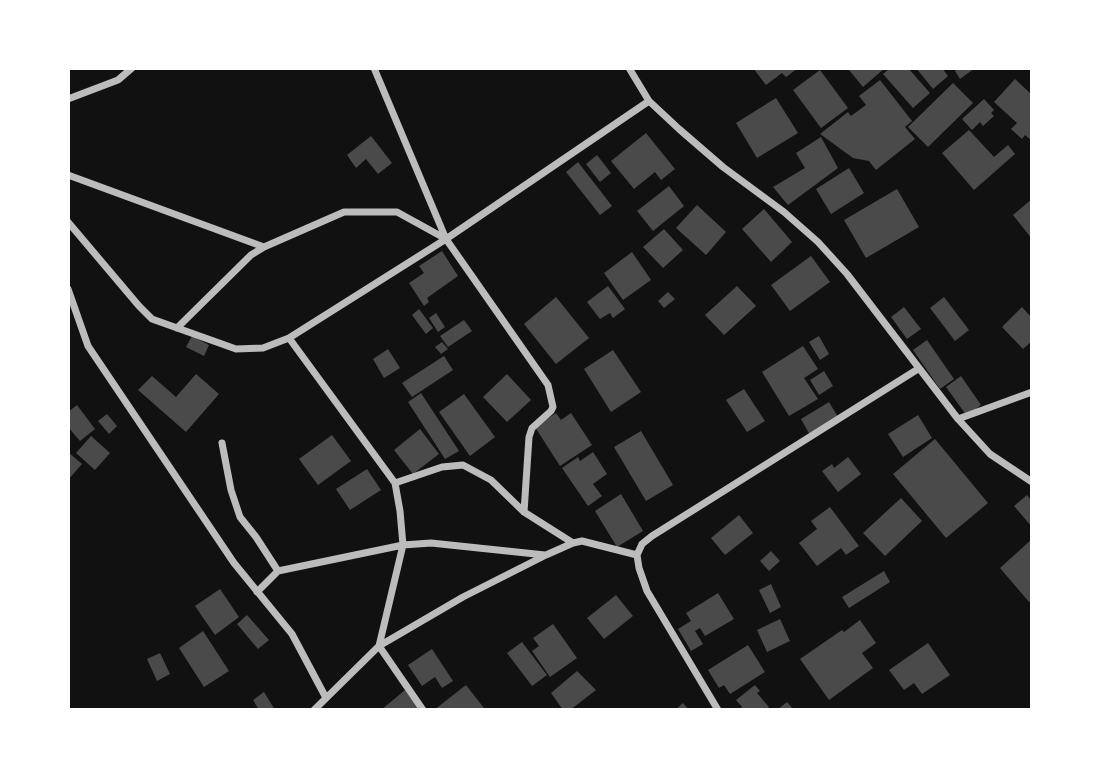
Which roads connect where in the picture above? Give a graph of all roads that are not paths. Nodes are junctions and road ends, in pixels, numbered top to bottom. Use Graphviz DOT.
graph roads {
  1 [pos="132,68"];
  2 [pos="374,68"];
  3 [pos="629,68"];
  4 [pos="68,99"];
  5 [pos="649,101"];
  6 [pos="68,174"];
  7 [pos="68,222"];
  8 [pos="446,239"];
  9 [pos="264,247"];
  10 [pos="68,289"];
  11 [pos="77,320"];
  12 [pos="68,323"];
  13 [pos="177,328"];
  14 [pos="289,338"];
  15 [pos="918,369"];
  16 [pos="1032,392"];
  17 [pos="958,419"];
  18 [pos="222,443"];
  19 [pos="1032,482"];
  20 [pos="395,483"];
  21 [pos="524,512"];
  22 [pos="573,543"];
  23 [pos="403,545"];
  24 [pos="545,555"];
  25 [pos="637,555"];
  26 [pos="278,571"];
  27 [pos="257,592"];
  28 [pos="379,646"];
  29 [pos="326,696"];
  30 [pos="314,710"];
  31 [pos="423,710"];
  32 [pos="718,710"];
  1 -- 4 [label="street"];
  2 -- 8 [label="street"];
  3 -- 5 [label="street"];
  5 -- 8 [label="street"];
  5 -- 15 [label="street"];
  6 -- 9 [label="street"];
  7 -- 13 [label="street"];
  8 -- 9 [label="street"];
  8 -- 14 [label="street"];
  8 -- 21 [label="street"];
  9 -- 13 [label="street"];
  10 -- 11 [label="street"];
  11 -- 12 [label="street"];
  11 -- 27 [label="street"];
  13 -- 14 [label="street"];
  14 -- 20 [label="street"];
  15 -- 17 [label="street"];
  15 -- 25 [label="street"];
  16 -- 17 [label="street"];
  17 -- 19 [label="street"];
  18 -- 26 [label="street"];
  20 -- 21 [label="street"];
  20 -- 23 [label="street"];
  21 -- 22 [label="street"];
  22 -- 24 [label="street"];
  22 -- 25 [label="street"];
  23 -- 24 [label="street"];
  23 -- 26 [label="street"];
  23 -- 28 [label="street"];
  24 -- 28 [label="street"];
  25 -- 32 [label="street"];
  26 -- 27 [label="street"];
  27 -- 29 [label="street"];
  28 -- 29 [label="street"];
  28 -- 31 [label="street"];
  29 -- 30 [label="street"];
}
